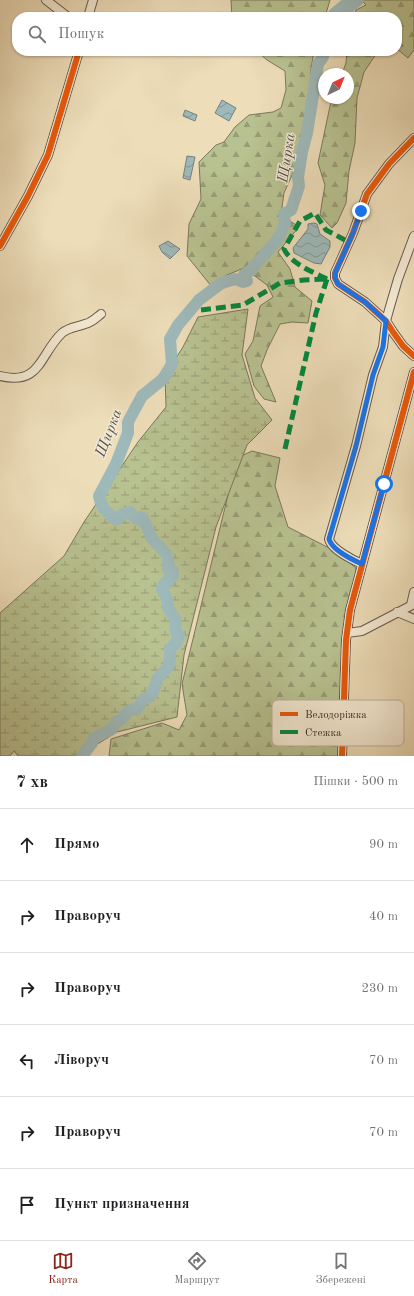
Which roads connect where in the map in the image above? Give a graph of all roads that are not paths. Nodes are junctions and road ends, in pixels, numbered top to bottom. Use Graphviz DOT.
graph roads {
  1 [pos="46,0"];
  2 [pos="93,0"];
  3 [pos="62,12"];
  4 [pos="89,12"];
  5 [pos="78,56"];
  6 [pos="414,138"];
  7 [pos="414,236"];
  8 [pos="0,246"];
  9 [pos="101,314"];
  10 [pos="386,321"];
  11 [pos="414,356"];
  12 [pos="414,372"];
  13 [pos="0,376"];
  14 [pos="362,564"];
  15 [pos="414,592"];
  16 [pos="413,605"];
  17 [pos="397,612"];
  18 [pos="414,620"];
  19 [pos="347,633"];
  20 [pos="344,700"];
  21 [pos="342,746"];
  22 [pos="342,756"];
  1 -- 3 [label="street"];
  2 -- 4 [label="street"];
  5 -- 8 [label="street"];
  6 -- 10 [label="street"];
  7 -- 10 [label="street"];
  9 -- 13 [label="street"];
  10 -- 11 [label="street"];
  10 -- 14 [label="street"];
  12 -- 14 [label="street"];
  14 -- 19 [label="street"];
  15 -- 16 [label="street"];
  16 -- 17 [label="street"];
  17 -- 18 [label="street"];
  17 -- 19 [label="street"];
  19 -- 20 [label="street"];
  21 -- 22 [label="street"];
}
